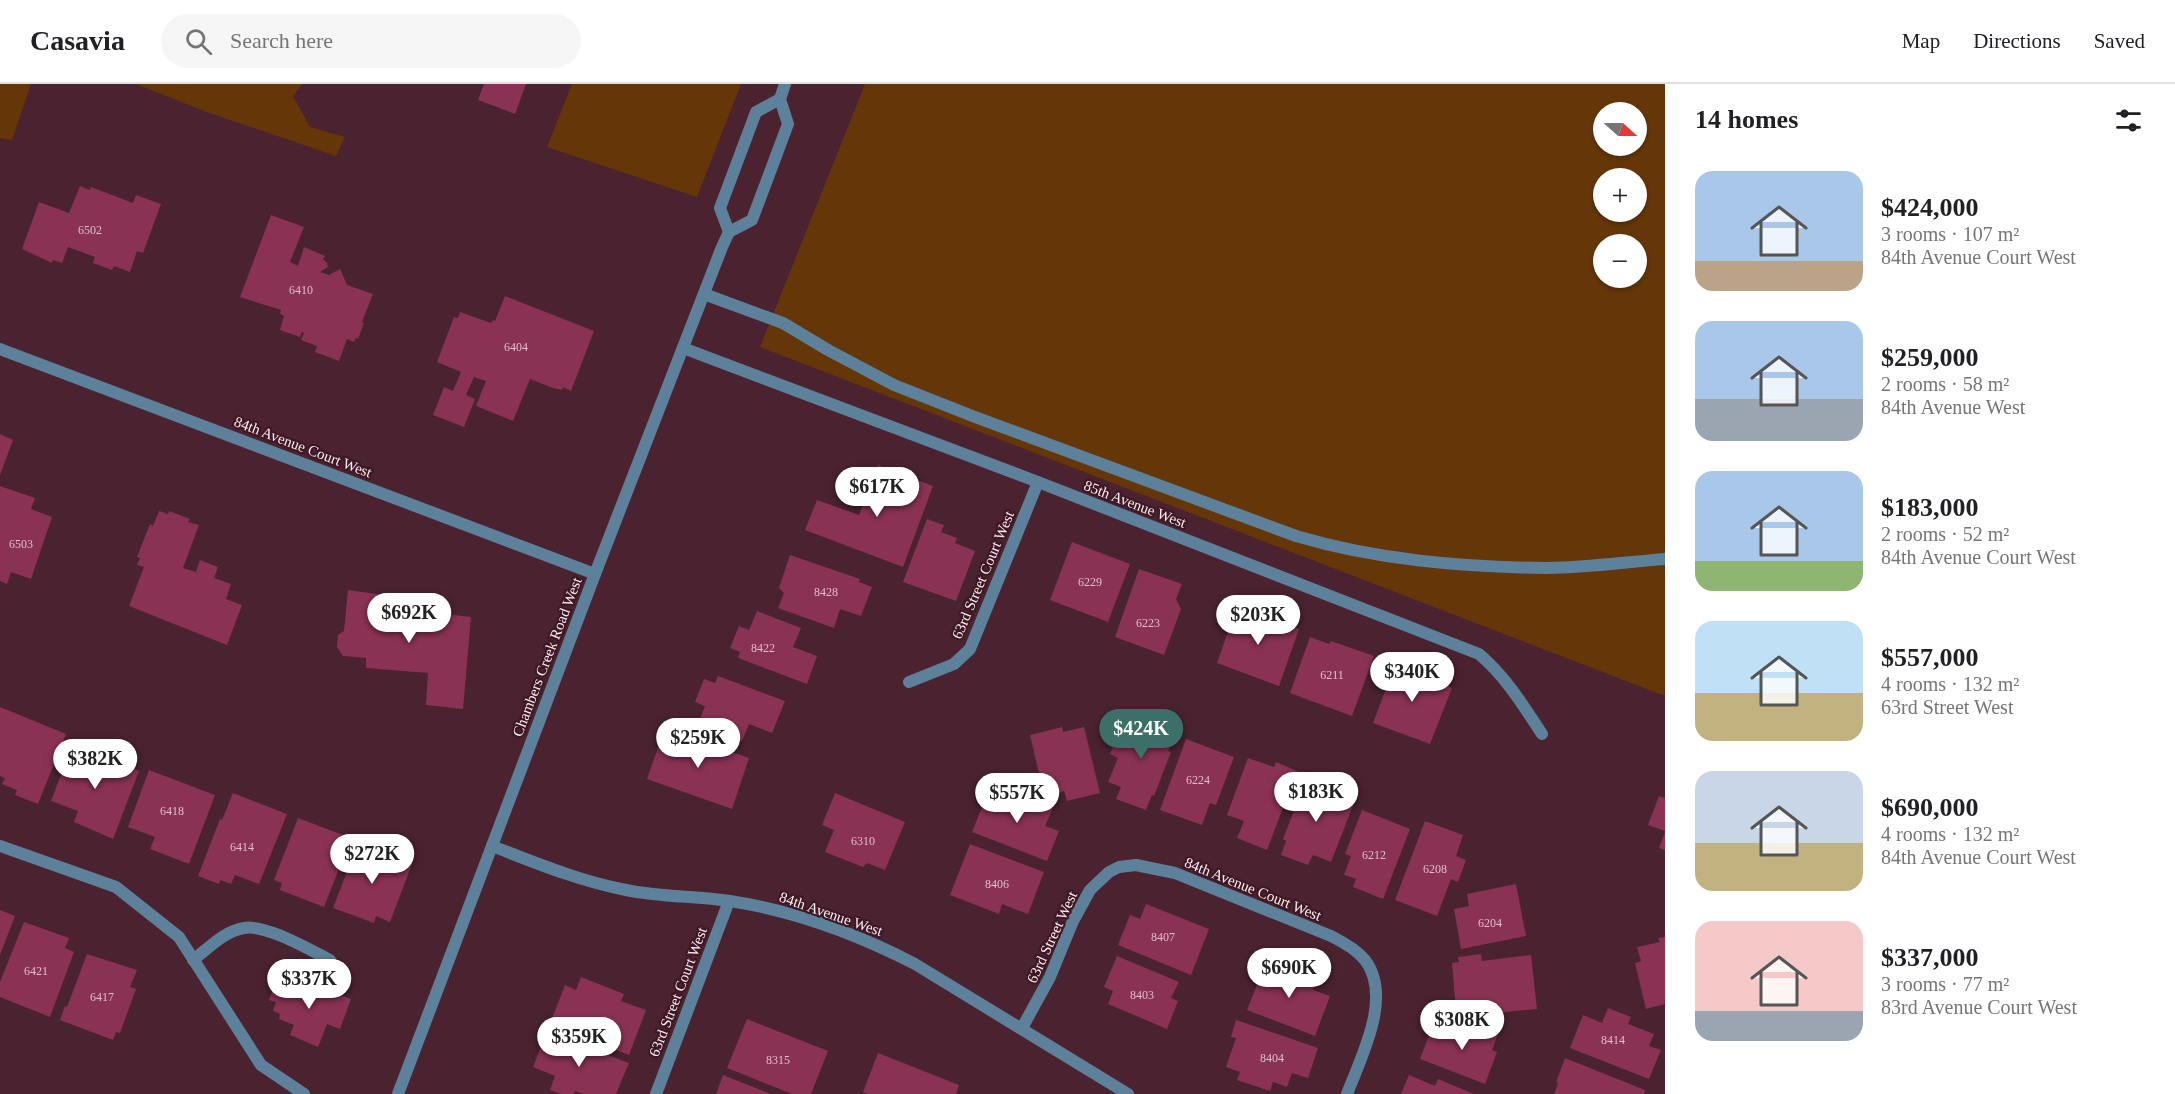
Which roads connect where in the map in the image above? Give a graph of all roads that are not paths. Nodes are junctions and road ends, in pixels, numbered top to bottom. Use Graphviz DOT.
graph roads {
  1 [pos="785,84"];
  2 [pos="780,99"];
  3 [pos="729,232"];
  4 [pos="704,294"];
  5 [pos="683,348"];
  6 [pos="0,349"];
  7 [pos="1038,482"];
  8 [pos="1665,559"];
  9 [pos="595,574"];
  10 [pos="909,682"];
  11 [pos="1542,734"];
  12 [pos="0,846"];
  13 [pos="492,846"];
  14 [pos="1119,867"];
  15 [pos="729,901"];
  16 [pos="193,960"];
  17 [pos="330,960"];
  18 [pos="1022,1028"];
  19 [pos="304,1094"];
  20 [pos="398,1094"];
  21 [pos="656,1094"];
  22 [pos="1128,1094"];
  23 [pos="1347,1094"];
  1 -- 2 [label="street"];
  2 -- 3 [label="street"];
  2 -- 3 [label="street"];
  3 -- 4 [label="street, Chambers Creek Road West"];
  4 -- 5 [label="street, Chambers Creek Road West"];
  4 -- 8 [label="street"];
  5 -- 7 [label="street, 85th Avenue West"];
  5 -- 9 [label="street, Chambers Creek Road West"];
  6 -- 9 [label="street, 84th Avenue Court West"];
  7 -- 10 [label="street, 63rd Street Court West"];
  7 -- 11 [label="street, 85th Avenue West"];
  9 -- 13 [label="street, Chambers Creek Road West"];
  12 -- 16 [label="street"];
  13 -- 15 [label="street, 84th Avenue West"];
  13 -- 20 [label="street, Chambers Creek Road West"];
  14 -- 18 [label="street, 63rd Street West"];
  14 -- 23 [label="street, 84th Avenue Court West"];
  15 -- 18 [label="street, 84th Avenue West"];
  15 -- 21 [label="street, 63rd Street Court West"];
  16 -- 17 [label="street"];
  16 -- 19 [label="street"];
  18 -- 22 [label="street, 84th Avenue West"];
}
